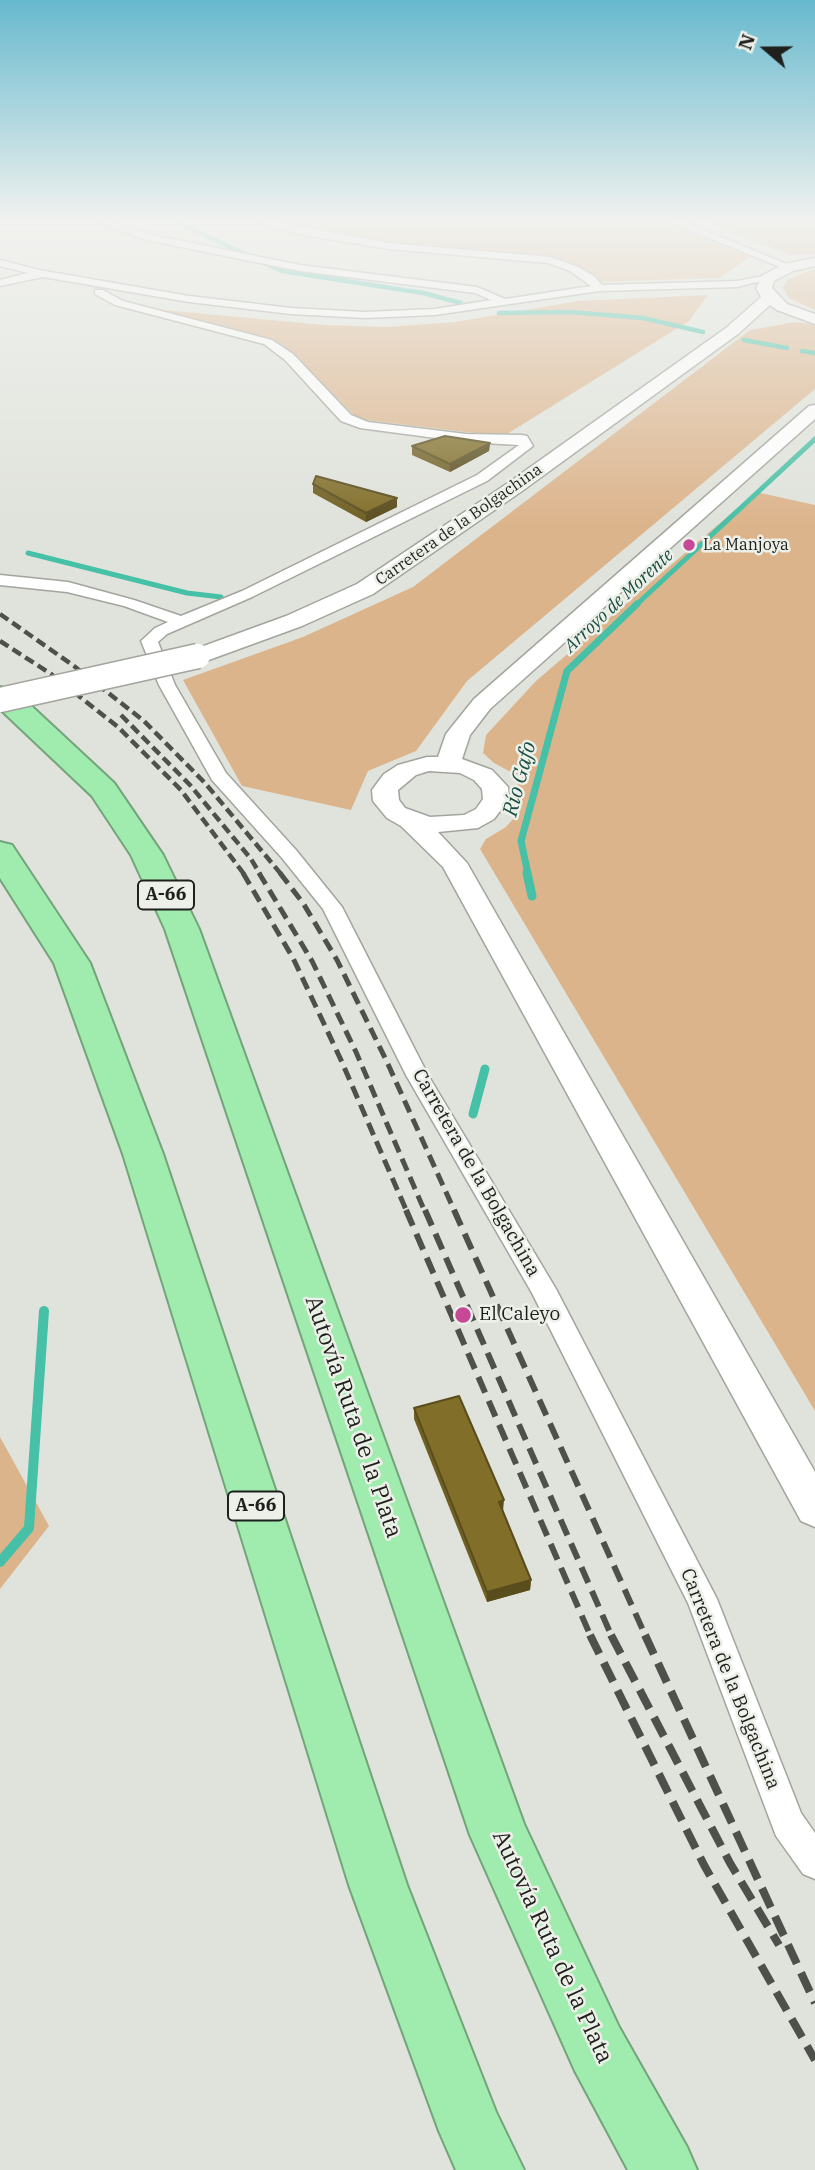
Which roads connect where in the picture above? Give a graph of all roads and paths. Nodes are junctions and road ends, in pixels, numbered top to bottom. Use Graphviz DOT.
graph roads {
  1 [pos="193,322"];
  2 [pos="740,322"];
  3 [pos="768,322"];
  4 [pos="732,331"];
  5 [pos="815,410"];
  6 [pos="482,478"];
  7 [pos="515,487"];
  8 [pos="0,580"];
  9 [pos="181,622"];
  10 [pos="0,698"];
  11 [pos="448,764"];
  12 [pos="410,820"];
  13 [pos="472,820"];
  14 [pos="0,852"];
  15 [pos="454,863"];
  16 [pos="815,1509"];
  17 [pos="815,1862"];
  18 [pos="491,2170"];
  19 [pos="664,2170"];
  1 -- 6 [label="street, Carretera de la Bolgachina"];
  2 -- 4 [label="street, Carretera de la Bolgachina"];
  3 -- 4 [label="street, Carretera de la Bolgachina"];
  4 -- 7 [label="street, Carretera de la Bolgachina"];
  5 -- 11 [label="street"];
  6 -- 7 [label="street"];
  6 -- 9 [label="street, Carretera de la Bolgachina"];
  7 -- 10 [label="street, Carretera de la Bolgachina, bridge"];
  8 -- 9 [label="street"];
  9 -- 17 [label="street, Carretera de la Bolgachina"];
  10 -- 19 [label="highway, Autovía Ruta de la Plata / A-66"];
  11 -- 12 [label="street"];
  11 -- 13 [label="street"];
  12 -- 13 [label="street"];
  12 -- 15 [label="street"];
  13 -- 15 [label="street"];
  14 -- 18 [label="highway, A-66"];
  15 -- 16 [label="street"];
}
